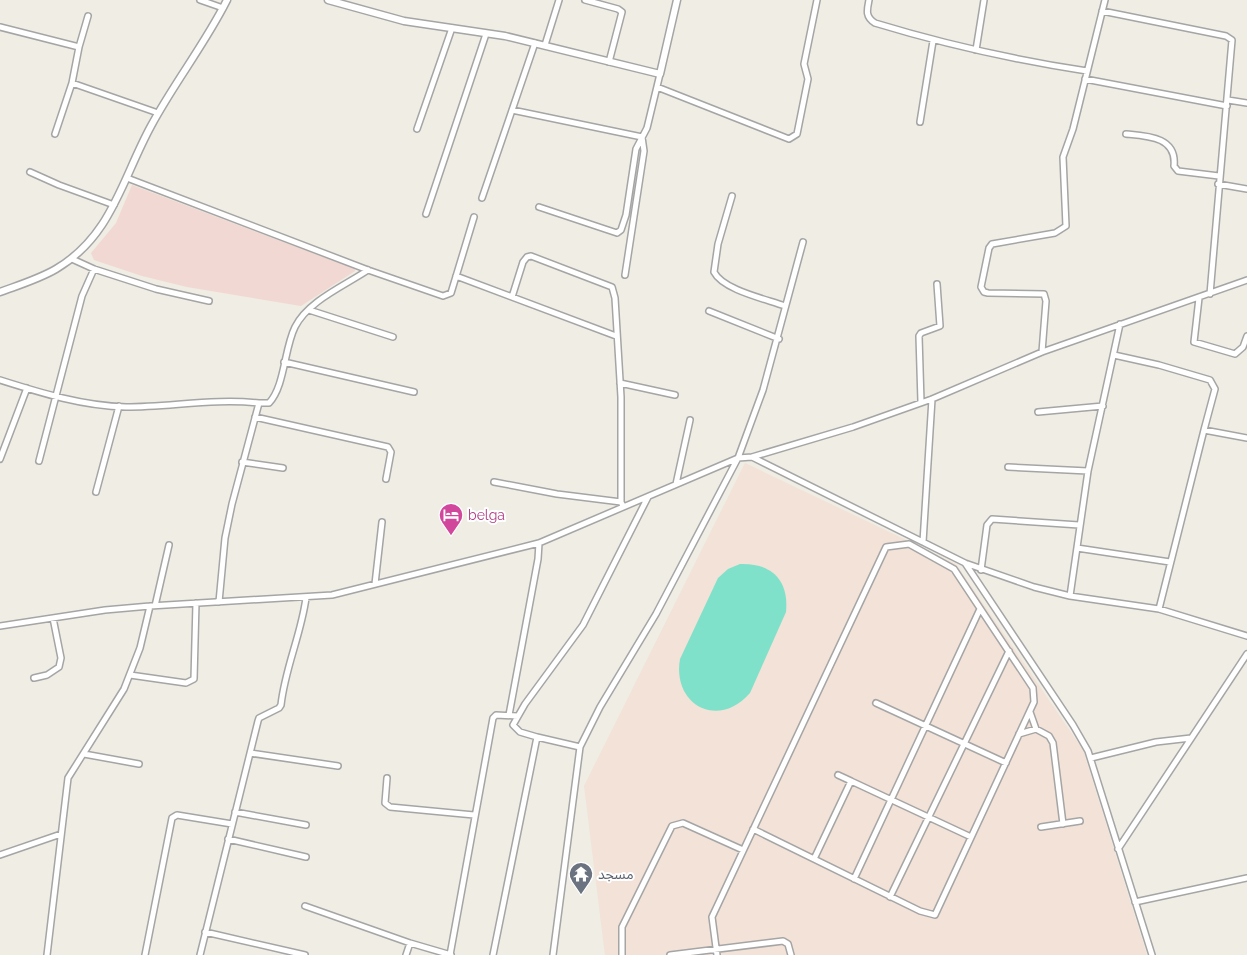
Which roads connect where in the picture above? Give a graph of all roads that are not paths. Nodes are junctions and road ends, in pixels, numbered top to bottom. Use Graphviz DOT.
graph roads {
  1 [pos="200,0"];
  2 [pos="228,0"];
  3 [pos="328,0"];
  4 [pos="558,0"];
  5 [pos="585,0"];
  6 [pos="677,0"];
  7 [pos="816,0"];
  8 [pos="870,0"];
  9 [pos="984,0"];
  10 [pos="1105,0"];
  11 [pos="223,8"];
  12 [pos="1102,12"];
  13 [pos="88,16"];
  14 [pos="0,27"];
  15 [pos="452,28"];
  16 [pos="486,34"];
  17 [pos="933,41"];
  18 [pos="535,43"];
  19 [pos="545,45"];
  20 [pos="79,47"];
  21 [pos="976,50"];
  22 [pos="609,62"];
  23 [pos="1087,71"];
  24 [pos="660,74"];
  25 [pos="1085,79"];
  26 [pos="72,83"];
  27 [pos="658,87"];
  28 [pos="1228,100"];
  29 [pos="1247,103"];
  30 [pos="1227,106"];
  31 [pos="512,110"];
  32 [pos="158,114"];
  33 [pos="920,122"];
  34 [pos="417,129"];
  35 [pos="55,134"];
  36 [pos="1126,134"];
  37 [pos="642,137"];
  38 [pos="30,172"];
  39 [pos="1219,176"];
  40 [pos="127,178"];
  41 [pos="1218,184"];
  42 [pos="1247,189"];
  43 [pos="732,196"];
  44 [pos="482,198"];
  45 [pos="114,205"];
  46 [pos="539,207"];
  47 [pos="426,214"];
  48 [pos="474,217"];
  49 [pos="803,242"];
  50 [pos="72,259"];
  51 [pos="94,269"];
  52 [pos="368,270"];
  53 [pos="625,275"];
  54 [pos="456,276"];
  55 [pos="1247,280"];
  56 [pos="937,284"];
  57 [pos="0,292"];
  58 [pos="1210,294"];
  59 [pos="512,296"];
  60 [pos="1199,298"];
  61 [pos="209,301"];
  62 [pos="785,306"];
  63 [pos="308,310"];
  64 [pos="709,311"];
  65 [pos="1120,324"];
  66 [pos="616,336"];
  67 [pos="1247,336"];
  68 [pos="393,337"];
  69 [pos="778,339"];
  70 [pos="1042,352"];
  71 [pos="1114,355"];
  72 [pos="284,362"];
  73 [pos="0,380"];
  74 [pos="620,383"];
  75 [pos="26,388"];
  76 [pos="414,392"];
  77 [pos="675,395"];
  78 [pos="56,396"];
  79 [pos="932,399"];
  80 [pos="922,402"];
  81 [pos="259,403"];
  82 [pos="119,406"];
  83 [pos="1103,406"];
  84 [pos="1038,412"];
  85 [pos="255,418"];
  86 [pos="690,420"];
  87 [pos="1204,430"];
  88 [pos="1247,438"];
  89 [pos="752,457"];
  90 [pos="738,458"];
  91 [pos="0,459"];
  92 [pos="39,461"];
  93 [pos="242,462"];
  94 [pos="1008,467"];
  95 [pos="283,468"];
  96 [pos="1088,471"];
  97 [pos="386,479"];
  98 [pos="494,482"];
  99 [pos="676,484"];
  100 [pos="96,492"];
  101 [pos="648,497"];
  102 [pos="622,504"];
  103 [pos="382,522"];
  104 [pos="1079,525"];
  105 [pos="923,542"];
  106 [pos="539,543"];
  107 [pos="168,545"];
  108 [pos="1077,548"];
  109 [pos="1170,562"];
  110 [pos="964,563"];
  111 [pos="981,570"];
  112 [pos="375,584"];
  113 [pos="1070,596"];
  114 [pos="306,598"];
  115 [pos="218,602"];
  116 [pos="196,604"];
  117 [pos="152,606"];
  118 [pos="980,609"];
  119 [pos="1159,609"];
  120 [pos="53,618"];
  121 [pos="0,626"];
  122 [pos="1247,636"];
  123 [pos="1009,651"];
  124 [pos="1247,654"];
  125 [pos="130,675"];
  126 [pos="34,678"];
  127 [pos="876,703"];
  128 [pos="1030,711"];
  129 [pos="509,715"];
  130 [pos="518,716"];
  131 [pos="926,726"];
  132 [pos="1036,729"];
  133 [pos="1019,734"];
  134 [pos="537,737"];
  135 [pos="1191,738"];
  136 [pos="964,744"];
  137 [pos="580,747"];
  138 [pos="250,753"];
  139 [pos="84,754"];
  140 [pos="1091,758"];
  141 [pos="1006,763"];
  142 [pos="139,764"];
  143 [pos="338,766"];
  144 [pos="838,775"];
  145 [pos="387,778"];
  146 [pos="851,781"];
  147 [pos="891,800"];
  148 [pos="235,812"];
  149 [pos="474,815"];
  150 [pos="929,818"];
  151 [pos="1080,821"];
  152 [pos="232,824"];
  153 [pos="306,824"];
  154 [pos="1063,824"];
  155 [pos="1041,827"];
  156 [pos="754,829"];
  157 [pos="61,834"];
  158 [pos="971,838"];
  159 [pos="228,839"];
  160 [pos="1118,849"];
  161 [pos="743,850"];
  162 [pos="0,856"];
  163 [pos="306,857"];
  164 [pos="814,859"];
  165 [pos="1247,878"];
  166 [pos="854,879"];
  167 [pos="890,897"];
  168 [pos="1135,902"];
  169 [pos="305,906"];
  170 [pos="205,932"];
  171 [pos="410,943"];
  172 [pos="717,952"];
  173 [pos="47,955"];
  174 [pos="145,955"];
  175 [pos="200,955"];
  176 [pos="304,955"];
  177 [pos="406,955"];
  178 [pos="450,955"];
  179 [pos="493,955"];
  180 [pos="553,955"];
  181 [pos="622,955"];
  182 [pos="670,955"];
  183 [pos="790,955"];
  184 [pos="1152,955"];
  1 -- 11 [label="street"];
  2 -- 11 [label="street"];
  3 -- 15 [label="street"];
  4 -- 19 [label="street"];
  5 -- 22 [label="street"];
  6 -- 24 [label="street"];
  7 -- 27 [label="street"];
  8 -- 17 [label="street"];
  9 -- 21 [label="street"];
  10 -- 12 [label="street"];
  11 -- 32 [label="street"];
  12 -- 23 [label="street"];
  12 -- 28 [label="street"];
  13 -- 20 [label="street"];
  14 -- 20 [label="street"];
  15 -- 16 [label="street"];
  15 -- 34 [label="street"];
  16 -- 18 [label="street"];
  16 -- 47 [label="street"];
  17 -- 21 [label="street"];
  17 -- 33 [label="street"];
  18 -- 19 [label="street"];
  18 -- 31 [label="street"];
  19 -- 22 [label="street"];
  20 -- 26 [label="street"];
  21 -- 23 [label="street"];
  22 -- 24 [label="street"];
  23 -- 25 [label="street"];
  24 -- 27 [label="street"];
  25 -- 30 [label="street"];
  25 -- 70 [label="street"];
  26 -- 32 [label="street"];
  26 -- 35 [label="street"];
  27 -- 37 [label="street"];
  28 -- 29 [label="street"];
  28 -- 30 [label="street"];
  30 -- 39 [label="street"];
  31 -- 37 [label="street"];
  31 -- 44 [label="street"];
  32 -- 40 [label="street"];
  36 -- 39 [label="street"];
  37 -- 46 [label="street"];
  37 -- 53 [label="street"];
  38 -- 45 [label="street"];
  39 -- 41 [label="street"];
  40 -- 45 [label="street"];
  40 -- 52 [label="street"];
  41 -- 42 [label="street"];
  41 -- 58 [label="street"];
  43 -- 62 [label="street"];
  45 -- 50 [label="street"];
  48 -- 54 [label="street"];
  49 -- 62 [label="street"];
  50 -- 51 [label="street"];
  50 -- 57 [label="street"];
  51 -- 61 [label="street"];
  51 -- 78 [label="street"];
  52 -- 54 [label="street"];
  52 -- 63 [label="street"];
  54 -- 59 [label="street"];
  55 -- 58 [label="street"];
  56 -- 80 [label="street"];
  58 -- 60 [label="street"];
  59 -- 66 [label="street"];
  59 -- 66 [label="street"];
  60 -- 65 [label="street"];
  60 -- 67 [label="street"];
  62 -- 69 [label="street"];
  63 -- 68 [label="street"];
  63 -- 72 [label="street"];
  64 -- 69 [label="street"];
  65 -- 70 [label="street"];
  65 -- 71 [label="street"];
  66 -- 74 [label="street"];
  69 -- 90 [label="street"];
  70 -- 79 [label="street"];
  71 -- 83 [label="street"];
  71 -- 87 [label="street"];
  72 -- 76 [label="street"];
  72 -- 81 [label="street"];
  73 -- 75 [label="street"];
  74 -- 77 [label="street"];
  74 -- 102 [label="street"];
  75 -- 78 [label="street"];
  75 -- 91 [label="street"];
  78 -- 82 [label="street"];
  78 -- 92 [label="street"];
  79 -- 80 [label="street"];
  79 -- 105 [label="street"];
  80 -- 89 [label="street"];
  81 -- 82 [label="street"];
  81 -- 85 [label="street"];
  82 -- 100 [label="street"];
  83 -- 84 [label="street"];
  83 -- 96 [label="street"];
  85 -- 93 [label="street"];
  85 -- 97 [label="street"];
  86 -- 99 [label="street"];
  87 -- 88 [label="street"];
  87 -- 109 [label="street"];
  89 -- 90 [label="street"];
  89 -- 105 [label="street"];
  90 -- 99 [label="street"];
  90 -- 137 [label="street"];
  93 -- 95 [label="street"];
  93 -- 115 [label="street"];
  94 -- 96 [label="street"];
  96 -- 104 [label="street"];
  98 -- 102 [label="street"];
  99 -- 101 [label="street"];
  101 -- 102 [label="street"];
  101 -- 130 [label="street"];
  102 -- 106 [label="street"];
  103 -- 112 [label="street"];
  104 -- 108 [label="street"];
  104 -- 111 [label="street"];
  105 -- 110 [label="street"];
  106 -- 112 [label="street"];
  106 -- 129 [label="street"];
  107 -- 117 [label="street"];
  108 -- 109 [label="street"];
  108 -- 113 [label="street"];
  109 -- 119 [label="street"];
  110 -- 111 [label="street"];
  110 -- 140 [label="street"];
  111 -- 113 [label="street"];
  112 -- 114 [label="street"];
  113 -- 119 [label="street"];
  114 -- 115 [label="street"];
  114 -- 138 [label="street"];
  115 -- 116 [label="street"];
  116 -- 117 [label="street"];
  116 -- 125 [label="street"];
  117 -- 120 [label="street"];
  117 -- 125 [label="street"];
  118 -- 123 [label="street"];
  118 -- 131 [label="street"];
  118 -- 156 [label="street"];
  119 -- 122 [label="street"];
  120 -- 121 [label="street"];
  120 -- 126 [label="street"];
  123 -- 128 [label="street"];
  123 -- 136 [label="street"];
  124 -- 135 [label="street"];
  125 -- 139 [label="street"];
  127 -- 131 [label="street"];
  128 -- 132 [label="street"];
  128 -- 133 [label="street"];
  129 -- 130 [label="street"];
  129 -- 149 [label="street"];
  130 -- 134 [label="street"];
  131 -- 136 [label="street"];
  131 -- 147 [label="street"];
  132 -- 133 [label="street"];
  132 -- 154 [label="street"];
  133 -- 141 [label="street"];
  134 -- 137 [label="street"];
  134 -- 179 [label="street"];
  135 -- 140 [label="street"];
  135 -- 160 [label="street"];
  136 -- 141 [label="street"];
  136 -- 150 [label="street"];
  137 -- 180 [label="street"];
  138 -- 143 [label="street"];
  138 -- 148 [label="street"];
  139 -- 142 [label="street"];
  139 -- 157 [label="street"];
  140 -- 160 [label="street"];
  141 -- 158 [label="street"];
  144 -- 146 [label="street"];
  145 -- 149 [label="street"];
  146 -- 147 [label="street"];
  146 -- 164 [label="street"];
  147 -- 150 [label="street"];
  147 -- 166 [label="street"];
  148 -- 152 [label="street"];
  148 -- 153 [label="street"];
  149 -- 178 [label="street"];
  150 -- 158 [label="street"];
  150 -- 167 [label="street"];
  151 -- 154 [label="street"];
  152 -- 159 [label="street"];
  152 -- 174 [label="street"];
  154 -- 155 [label="street"];
  156 -- 161 [label="street"];
  156 -- 164 [label="street"];
  157 -- 162 [label="street"];
  157 -- 173 [label="street"];
  158 -- 167 [label="street"];
  159 -- 163 [label="street"];
  159 -- 170 [label="street"];
  160 -- 168 [label="street"];
  161 -- 172 [label="street"];
  161 -- 181 [label="street"];
  164 -- 166 [label="street"];
  165 -- 168 [label="street"];
  166 -- 167 [label="street"];
  168 -- 184 [label="street"];
  169 -- 171 [label="street"];
  170 -- 175 [label="street"];
  170 -- 176 [label="street"];
  171 -- 177 [label="street"];
  171 -- 178 [label="street"];
  172 -- 182 [label="street"];
  172 -- 183 [label="street"];
}
